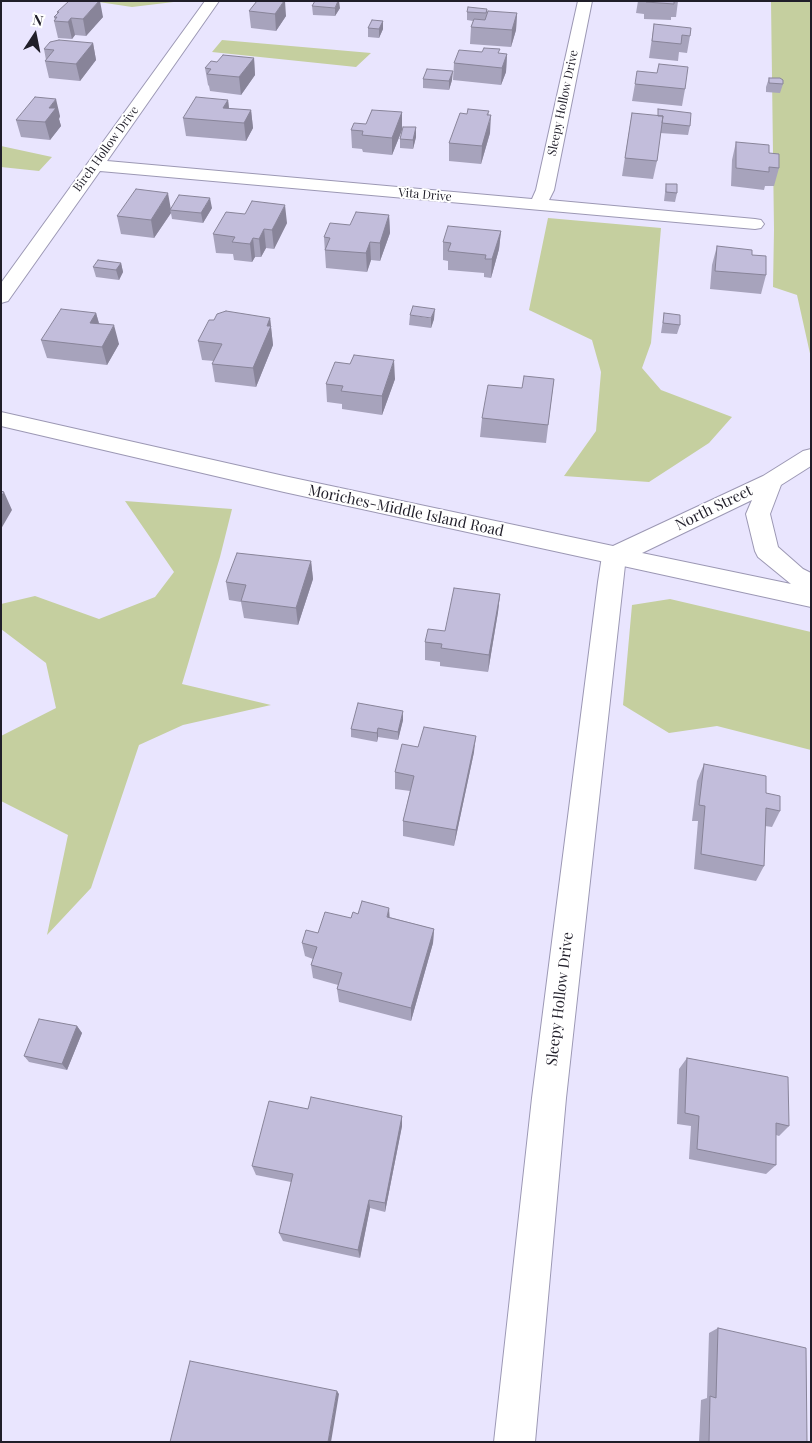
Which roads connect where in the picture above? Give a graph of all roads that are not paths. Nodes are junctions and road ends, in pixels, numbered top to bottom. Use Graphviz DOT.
graph roads {
  1 [pos="212,1"];
  2 [pos="585,1"];
  3 [pos="95,165"];
  4 [pos="540,204"];
  5 [pos="755,224"];
  6 [pos="1,297"];
  7 [pos="1,419"];
  8 [pos="811,456"];
  9 [pos="771,481"];
  10 [pos="614,556"];
  11 [pos="811,584"];
  12 [pos="811,598"];
  13 [pos="514,1442"];
  1 -- 3 [label="street, Birch Hollow Drive"];
  2 -- 4 [label="street, Sleepy Hollow Drive"];
  3 -- 4 [label="street, Vita Drive"];
  3 -- 6 [label="street, Birch Hollow Drive"];
  4 -- 5 [label="street, Vita Drive"];
  7 -- 10 [label="street, Moriches-Middle Island Road"];
  8 -- 9 [label="street, North Street"];
  9 -- 10 [label="street, North Street"];
  9 -- 11 [label="street"];
  10 -- 12 [label="street, Moriches-Middle Island Road"];
  10 -- 13 [label="street, Sleepy Hollow Drive"];
}
